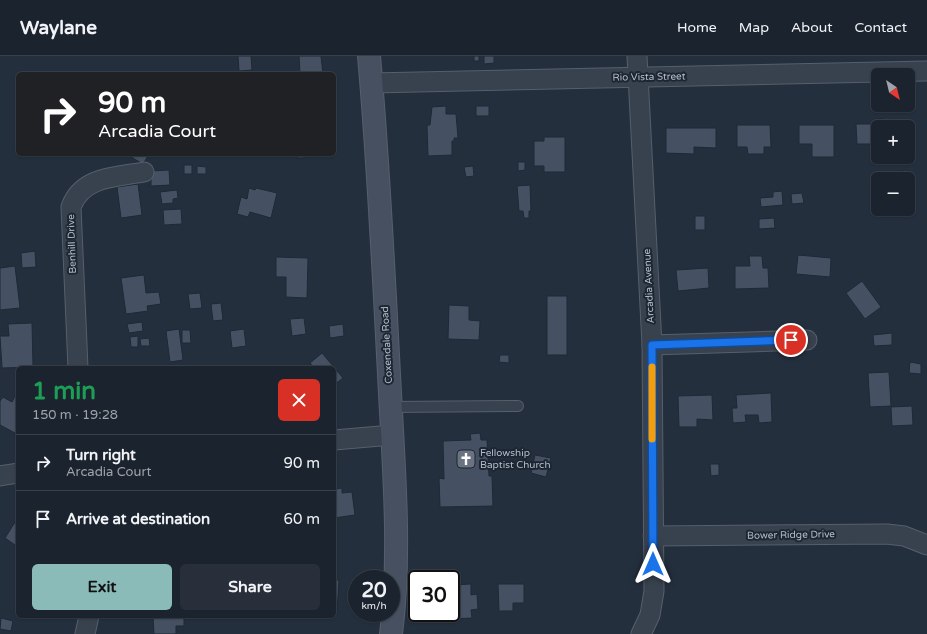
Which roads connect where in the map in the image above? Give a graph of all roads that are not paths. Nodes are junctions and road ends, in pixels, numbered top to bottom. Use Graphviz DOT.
graph roads {
  1 [pos="369,56"];
  2 [pos="637,56"];
  3 [pos="884,64"];
  4 [pos="927,71"];
  5 [pos="638,77"];
  6 [pos="371,83"];
  7 [pos="144,172"];
  8 [pos="807,340"];
  9 [pos="652,345"];
  10 [pos="78,366"];
  11 [pos="518,406"];
  12 [pos="391,407"];
  13 [pos="392,435"];
  14 [pos="336,440"];
  15 [pos="16,473"];
  16 [pos="0,476"];
  17 [pos="653,536"];
  18 [pos="927,545"];
  19 [pos="89,618"];
  20 [pos="85,634"];
  21 [pos="390,634"];
  22 [pos="641,634"];
  1 -- 6 [label="street, Coxendale Road"];
  2 -- 5 [label="street, Arcadia Avenue"];
  3 -- 4 [label="street, Rio Vista Street"];
  3 -- 5 [label="street, Rio Vista Street"];
  5 -- 6 [label="street, Rio Vista Street"];
  5 -- 9 [label="street, Arcadia Avenue"];
  6 -- 12 [label="street, Coxendale Road"];
  7 -- 10 [label="street, Benhill Drive"];
  8 -- 9 [label="street"];
  9 -- 17 [label="street, Arcadia Avenue"];
  11 -- 12 [label="lane"];
  12 -- 13 [label="street, Coxendale Road"];
  13 -- 14 [label="street"];
  13 -- 21 [label="street, Coxendale Road"];
  15 -- 16 [label="street"];
  17 -- 18 [label="street, Bower Ridge Drive"];
  17 -- 22 [label="street, Arcadia Avenue"];
  19 -- 20 [label="street"];
}
